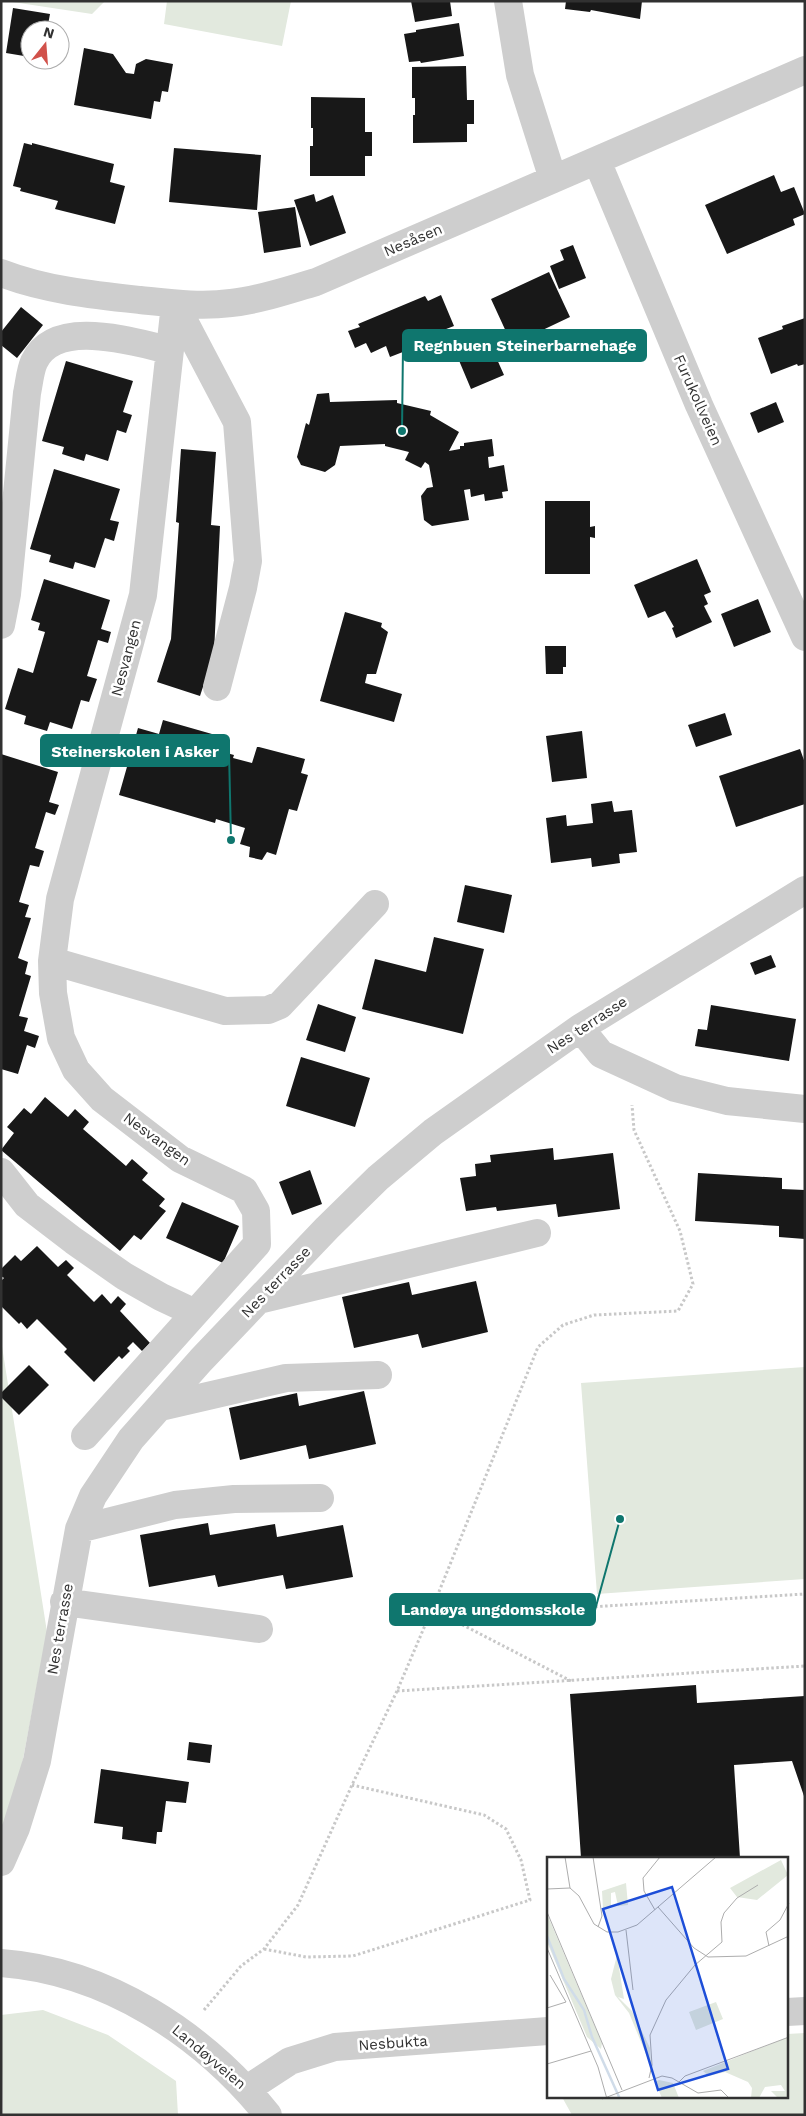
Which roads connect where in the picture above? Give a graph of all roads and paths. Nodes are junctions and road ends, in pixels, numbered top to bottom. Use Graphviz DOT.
graph roads {
  1 [pos="508,1"];
  2 [pos="805,70"];
  3 [pos="597,161"];
  4 [pos="553,179"];
  5 [pos="1,273"];
  6 [pos="175,304"];
  7 [pos="170,350"];
  8 [pos="1,625"];
  9 [pos="805,637"];
  10 [pos="217,687"];
  11 [pos="805,890"];
  12 [pos="375,904"];
  13 [pos="52,961"];
  14 [pos="580,1028"];
  15 [pos="627,1067"];
  16 [pos="805,1109"];
  17 [pos="1,1172"];
  18 [pos="537,1233"];
  19 [pos="259,1300"];
  20 [pos="195,1313"];
  21 [pos="378,1375"];
  22 [pos="160,1407"];
  23 [pos="85,1436"];
  24 [pos="320,1498"];
  25 [pos="79,1529"];
  26 [pos="805,1594"];
  27 [pos="64,1602"];
  28 [pos="432,1609"];
  29 [pos="259,1629"];
  30 [pos="805,1666"];
  31 [pos="572,1681"];
  32 [pos="397,1691"];
  33 [pos="352,1785"];
  34 [pos="1,1862"];
  35 [pos="264,1949"];
  36 [pos="1,1963"];
  37 [pos="805,2011"];
  38 [pos="788,2012"];
  39 [pos="547,2031"];
  40 [pos="185,2034"];
  41 [pos="247,2089"];
  42 [pos="268,2115"];
  1 -- 4 [label="street"];
  2 -- 3 [label="street, Nesåsen"];
  3 -- 4 [label="street, Nesåsen"];
  3 -- 9 [label="street, Furukollveien"];
  4 -- 6 [label="street, Nesåsen"];
  5 -- 6 [label="street, Nesåsen"];
  6 -- 7 [label="street, Nesvangen"];
  6 -- 10 [label="street"];
  7 -- 8 [label="street"];
  7 -- 13 [label="street, Nesvangen"];
  11 -- 14 [label="street, Nes terrasse"];
  12 -- 13 [label="street"];
  13 -- 20 [label="street, Nesvangen"];
  14 -- 15 [label="street"];
  14 -- 19 [label="street, Nes terrasse"];
  15 -- 16 [label="street"];
  15 -- 28 [label="path"];
  17 -- 20 [label="street"];
  18 -- 19 [label="street"];
  19 -- 22 [label="street, Nes terrasse"];
  20 -- 23 [label="street, Nesvangen"];
  21 -- 22 [label="street"];
  22 -- 25 [label="street, Nes terrasse"];
  24 -- 25 [label="street"];
  25 -- 27 [label="street, Nes terrasse"];
  26 -- 28 [label="path"];
  27 -- 29 [label="street"];
  27 -- 34 [label="street, Nes terrasse"];
  28 -- 31 [label="path"];
  28 -- 32 [label="path"];
  30 -- 31 [label="path"];
  31 -- 32 [label="path"];
  32 -- 33 [label="path"];
  33 -- 35 [label="path"];
  33 -- 35 [label="path"];
  35 -- 40 [label="path"];
  36 -- 40 [label="street, Landøyveien"];
  37 -- 38 [label="street"];
  39 -- 41 [label="street, Nesbukta"];
  40 -- 41 [label="street, Landøyveien"];
  41 -- 42 [label="street, Landøyveien"];
}
